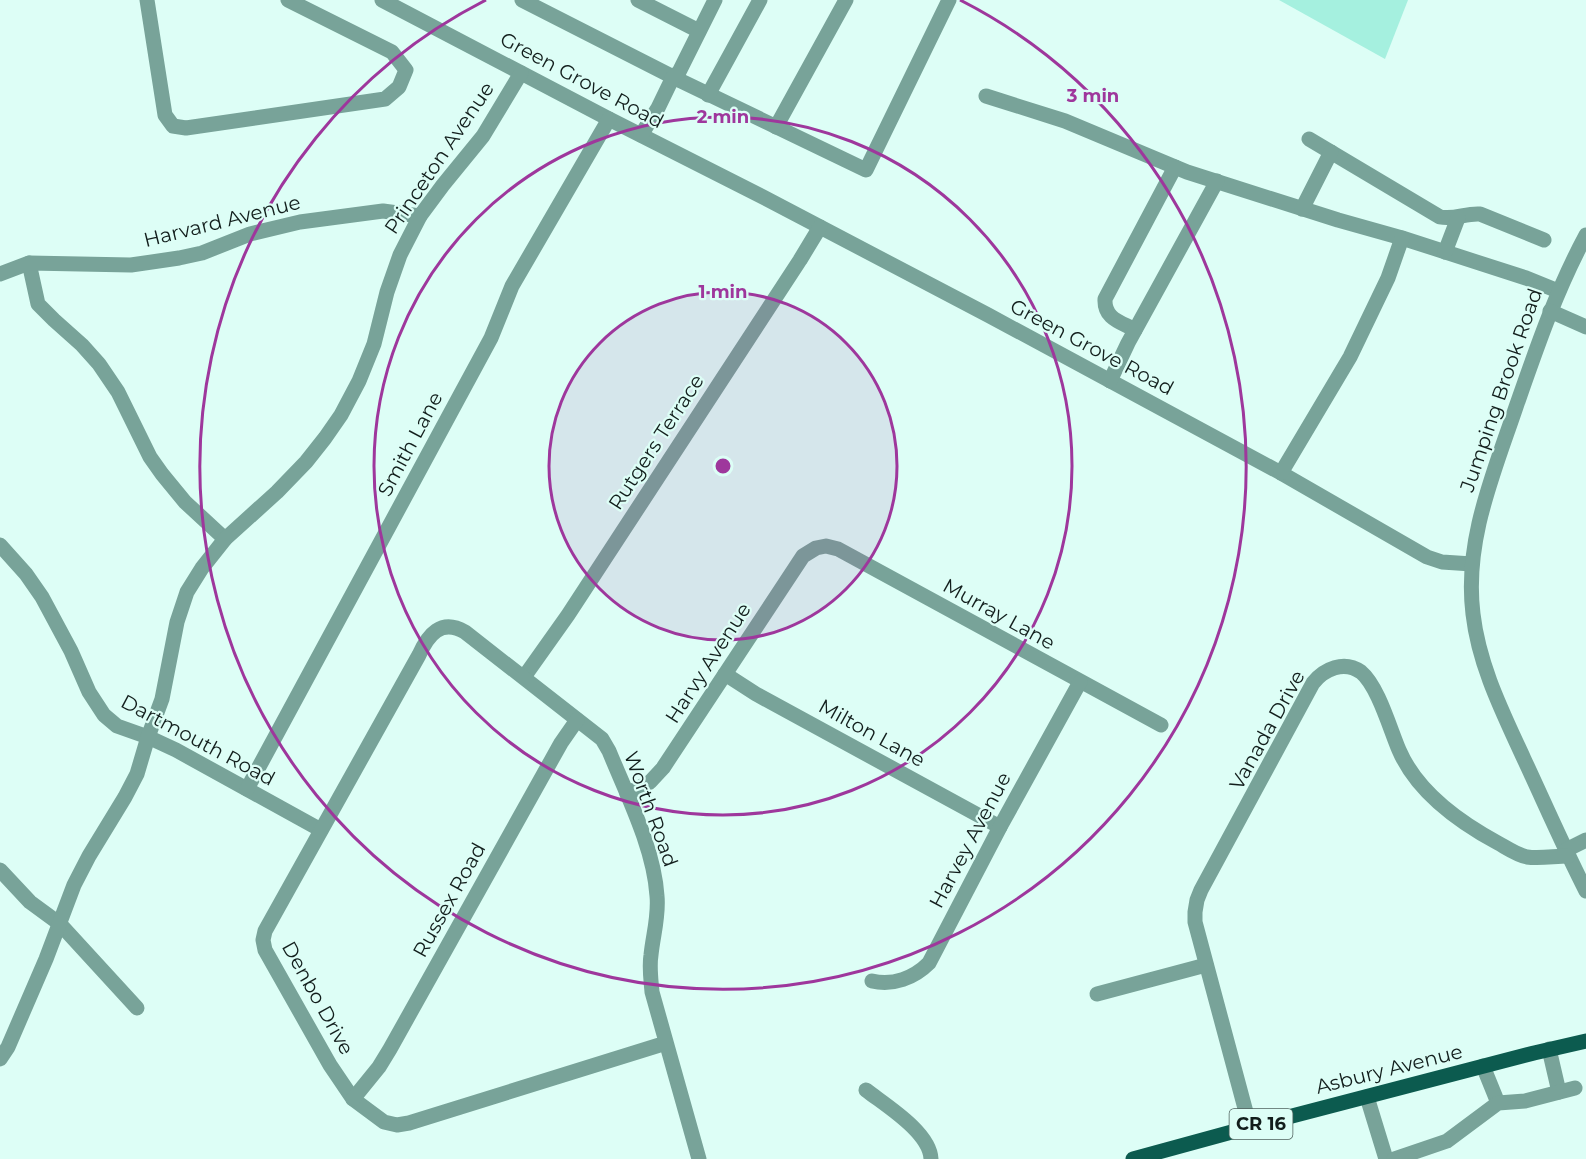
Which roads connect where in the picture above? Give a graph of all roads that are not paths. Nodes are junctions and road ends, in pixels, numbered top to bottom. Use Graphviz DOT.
graph roads {
  1 [pos="147,0"];
  2 [pos="288,0"];
  3 [pos="382,0"];
  4 [pos="522,0"];
  5 [pos="638,0"];
  6 [pos="715,0"];
  7 [pos="760,0"];
  8 [pos="846,0"];
  9 [pos="949,0"];
  10 [pos="699,31"];
  11 [pos="521,73"];
  12 [pos="673,77"];
  13 [pos="708,94"];
  14 [pos="986,96"];
  15 [pos="609,119"];
  16 [pos="776,127"];
  17 [pos="641,135"];
  18 [pos="1309,139"];
  19 [pos="1331,152"];
  20 [pos="1175,168"];
  21 [pos="1217,181"];
  22 [pos="1302,208"];
  23 [pos="420,216"];
  24 [pos="1458,218"];
  25 [pos="820,227"];
  26 [pos="1586,235"];
  27 [pos="1402,238"];
  28 [pos="1544,240"];
  29 [pos="1445,252"];
  30 [pos="29,263"];
  31 [pos="0,274"];
  32 [pos="1558,291"];
  33 [pos="1550,311"];
  34 [pos="1586,327"];
  35 [pos="1136,330"];
  36 [pos="1110,381"];
  37 [pos="1281,473"];
  38 [pos="225,539"];
  39 [pos="0,545"];
  40 [pos="816,548"];
  41 [pos="1472,564"];
  42 [pos="441,628"];
  43 [pos="725,674"];
  44 [pos="524,677"];
  45 [pos="1080,682"];
  46 [pos="577,720"];
  47 [pos="1161,725"];
  48 [pos="148,737"];
  49 [pos="247,789"];
  50 [pos="627,794"];
  51 [pos="1000,827"];
  52 [pos="321,830"];
  53 [pos="1586,840"];
  54 [pos="1567,853"];
  55 [pos="0,870"];
  56 [pos="1586,891"];
  57 [pos="60,924"];
  58 [pos="1206,964"];
  59 [pos="872,981"];
  60 [pos="1097,994"];
  61 [pos="136,1008"];
  62 [pos="1583,1039"];
  63 [pos="666,1043"];
  64 [pos="1549,1049"];
  65 [pos="0,1059"];
  66 [pos="1483,1066"];
  67 [pos="1575,1088"];
  68 [pos="866,1090"];
  69 [pos="1559,1092"];
  70 [pos="1367,1097"];
  71 [pos="353,1099"];
  72 [pos="1498,1103"];
  73 [pos="1250,1127"];
  74 [pos="699,1159"];
  75 [pos="931,1159"];
  76 [pos="1133,1159"];
  77 [pos="1386,1159"];
  78 [pos="1394,1159"];
  1 -- 2 [label="street"];
  3 -- 11 [label="street, Green Grove Road"];
  4 -- 12 [label="street"];
  5 -- 10 [label="street"];
  6 -- 10 [label="street"];
  7 -- 13 [label="street"];
  8 -- 16 [label="street"];
  9 -- 16 [label="street"];
  10 -- 12 [label="street"];
  11 -- 15 [label="street, Green Grove Road"];
  11 -- 23 [label="street, Princeton Avenue"];
  12 -- 13 [label="street"];
  12 -- 17 [label="street"];
  13 -- 16 [label="street"];
  14 -- 20 [label="street"];
  15 -- 17 [label="street, Green Grove Road"];
  15 -- 49 [label="street, Smith Lane"];
  17 -- 25 [label="street, Green Grove Road"];
  18 -- 19 [label="street"];
  19 -- 22 [label="street"];
  19 -- 24 [label="street"];
  20 -- 21 [label="street"];
  20 -- 35 [label="street"];
  21 -- 22 [label="street"];
  21 -- 35 [label="street"];
  22 -- 27 [label="street"];
  23 -- 30 [label="street, Harvard Avenue"];
  23 -- 38 [label="street, Princeton Avenue"];
  24 -- 28 [label="street"];
  24 -- 29 [label="street"];
  25 -- 36 [label="street, Green Grove Road"];
  25 -- 44 [label="street, Rutgers Terrace"];
  26 -- 32 [label="street, Jumping Brook Road"];
  27 -- 29 [label="street"];
  27 -- 37 [label="street"];
  29 -- 32 [label="street"];
  30 -- 31 [label="street, Harvard Avenue"];
  30 -- 38 [label="street"];
  32 -- 33 [label="street, Jumping Brook Road"];
  33 -- 34 [label="street"];
  33 -- 41 [label="street, Jumping Brook Road"];
  35 -- 36 [label="street"];
  36 -- 37 [label="street, Green Grove Road"];
  37 -- 41 [label="street, Green Grove Road"];
  38 -- 48 [label="street, Princeton Avenue"];
  39 -- 48 [label="street, Dartmouth Road"];
  40 -- 43 [label="street, Harvy Avenue"];
  40 -- 45 [label="street, Murray Lane"];
  41 -- 54 [label="street"];
  42 -- 44 [label="street, Worth Road"];
  42 -- 52 [label="street, Denbo Drive"];
  43 -- 50 [label="street, Harvy Avenue"];
  43 -- 51 [label="street, Milton Lane"];
  44 -- 46 [label="street, Worth Road"];
  45 -- 47 [label="street, Murray Lane"];
  45 -- 51 [label="street, Harvey Avenue"];
  46 -- 50 [label="street, Worth Road"];
  46 -- 71 [label="street, Russex Road"];
  48 -- 49 [label="street, Dartmouth Road"];
  48 -- 57 [label="street, Princeton Avenue"];
  49 -- 52 [label="street, Dartmouth Road"];
  50 -- 63 [label="street, Worth Road"];
  51 -- 59 [label="street, Harvey Avenue"];
  52 -- 71 [label="street, Denbo Drive"];
  53 -- 54 [label="street"];
  54 -- 56 [label="street"];
  54 -- 58 [label="street, Vanada Drive"];
  55 -- 57 [label="street"];
  57 -- 61 [label="street"];
  57 -- 65 [label="street, Princeton Avenue"];
  58 -- 60 [label="street"];
  58 -- 73 [label="street, Vanada Drive"];
  62 -- 64 [label="main road, Asbury Avenue / CR 16"];
  63 -- 71 [label="street, Denbo Drive"];
  63 -- 74 [label="street, Worth Road"];
  64 -- 66 [label="main road, Asbury Avenue / CR 16"];
  64 -- 69 [label="street"];
  66 -- 70 [label="main road, Asbury Avenue / CR 16"];
  66 -- 72 [label="street"];
  67 -- 69 [label="street"];
  68 -- 75 [label="street"];
  69 -- 72 [label="street"];
  70 -- 73 [label="main road, Asbury Avenue / CR 16"];
  70 -- 77 [label="street"];
  72 -- 78 [label="street"];
  73 -- 76 [label="main road, Asbury Avenue / CR 16"];
}
